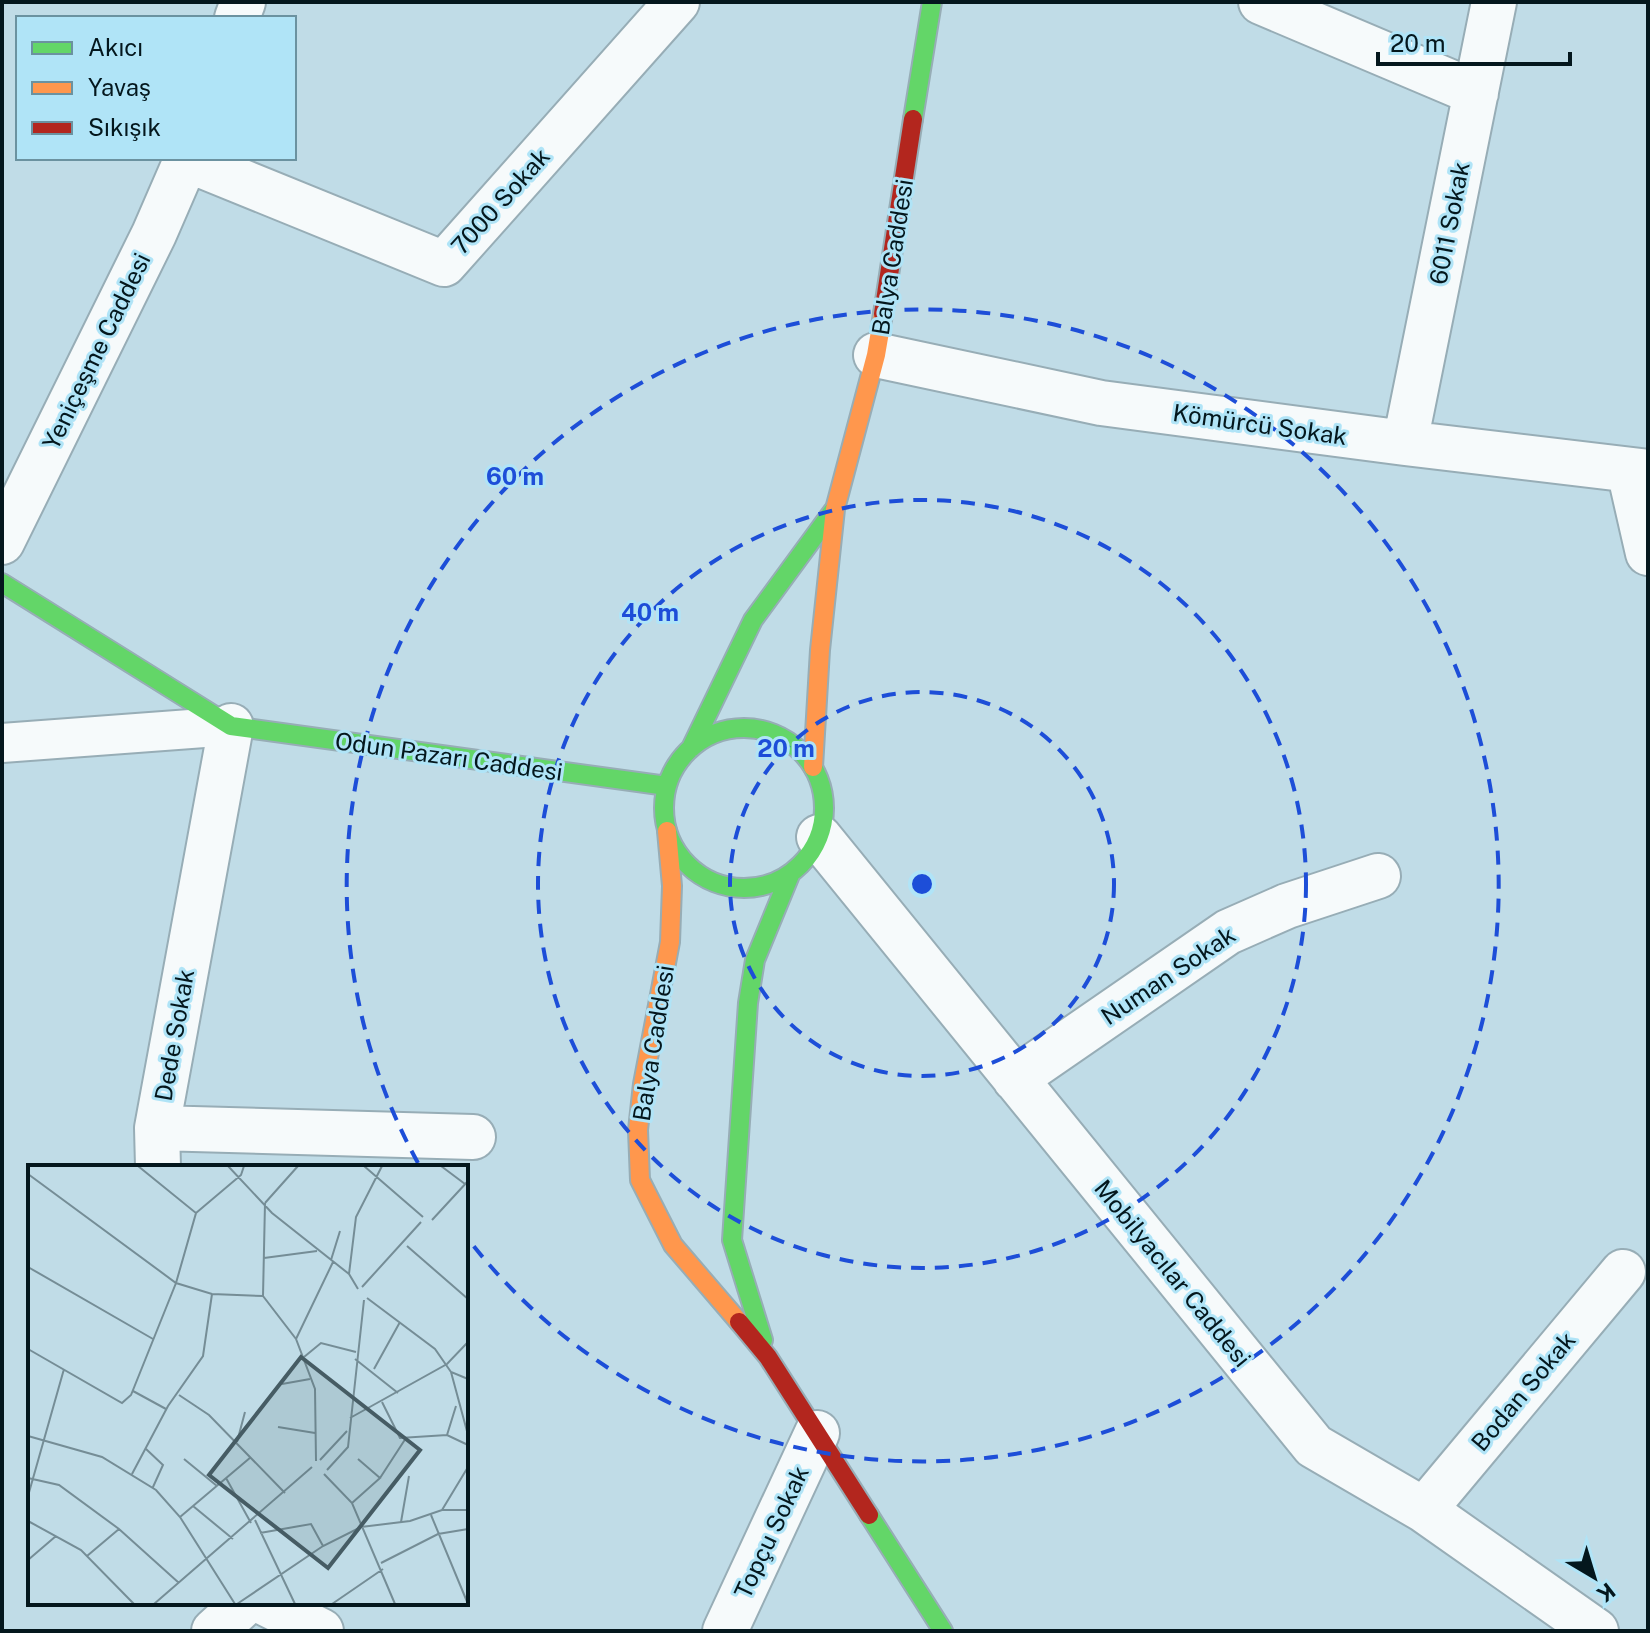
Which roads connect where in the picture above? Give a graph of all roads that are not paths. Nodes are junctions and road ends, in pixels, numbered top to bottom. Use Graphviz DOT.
graph roads {
  1 [pos="677,2"];
  2 [pos="932,2"];
  3 [pos="1261,2"];
  4 [pos="1494,2"];
  5 [pos="1476,93"];
  6 [pos="186,160"];
  7 [pos="192,160"];
  8 [pos="876,355"];
  9 [pos="1405,443"];
  10 [pos="1638,471"];
  11 [pos="835,509"];
  12 [pos="2,542"];
  13 [pos="1648,553"];
  14 [pos="2,583"];
  15 [pos="231,726"];
  16 [pos="2,743"];
  17 [pos="691,748"];
  18 [pos="813,767"];
  19 [pos="667,786"];
  20 [pos="667,831"];
  21 [pos="819,837"];
  22 [pos="790,875"];
  23 [pos="1378,876"];
  24 [pos="1015,1079"];
  25 [pos="473,1137"];
  26 [pos="157,1147"];
  27 [pos="1623,1272"];
  28 [pos="768,1357"];
  29 [pos="817,1433"];
  30 [pos="1424,1510"];
  31 [pos="198,1605"];
  32 [pos="243,1605"];
  33 [pos="269,1605"];
  34 [pos="203,1631"];
  35 [pos="214,1631"];
  36 [pos="321,1631"];
  37 [pos="725,1631"];
  38 [pos="943,1631"];
  39 [pos="1596,1631"];
  1 -- 7 [label="street, 7000 Sokak"];
  2 -- 8 [label="main road, Balya Caddesi"];
  3 -- 5 [label="street"];
  4 -- 5 [label="street, 6011 Sokak"];
  5 -- 9 [label="street, 6011 Sokak"];
  6 -- 12 [label="street, Yeniçeşme Caddesi"];
  8 -- 9 [label="street, Kömürcü Sokak"];
  8 -- 11 [label="main road, Balya Caddesi"];
  9 -- 10 [label="street, Kömürcü Sokak"];
  10 -- 13 [label="street"];
  11 -- 17 [label="main road, Balya Caddesi"];
  11 -- 18 [label="main road, Balya Caddesi"];
  14 -- 15 [label="main road, Odun Pazarı Caddesi"];
  15 -- 16 [label="lane, Odun Pazarı Caddesi"];
  15 -- 19 [label="main road, Odun Pazarı Caddesi"];
  15 -- 26 [label="street, Dede Sokak"];
  17 -- 18 [label="main road, Balya Caddesi"];
  17 -- 19 [label="main road, Balya Caddesi"];
  18 -- 21 [label="main road, Balya Caddesi"];
  19 -- 20 [label="main road, Balya Caddesi"];
  20 -- 22 [label="main road"];
  20 -- 28 [label="main road, Balya Caddesi"];
  21 -- 22 [label="main road, Balya Caddesi"];
  21 -- 24 [label="street, Mobilyacılar Caddesi"];
  22 -- 28 [label="main road, Balya Caddesi"];
  23 -- 24 [label="street, Numan Sokak"];
  24 -- 30 [label="street, Mobilyacılar Caddesi"];
  25 -- 26 [label="street, Dede Sokak"];
  27 -- 30 [label="street, Bodan Sokak"];
  28 -- 29 [label="main road, Balya Caddesi"];
  29 -- 37 [label="street, Topçu Sokak"];
  29 -- 38 [label="main road, Balya Caddesi"];
  30 -- 39 [label="street, Mobilyacılar Caddesi"];
  31 -- 34 [label="street"];
  32 -- 35 [label="street"];
  33 -- 36 [label="street"];
}
